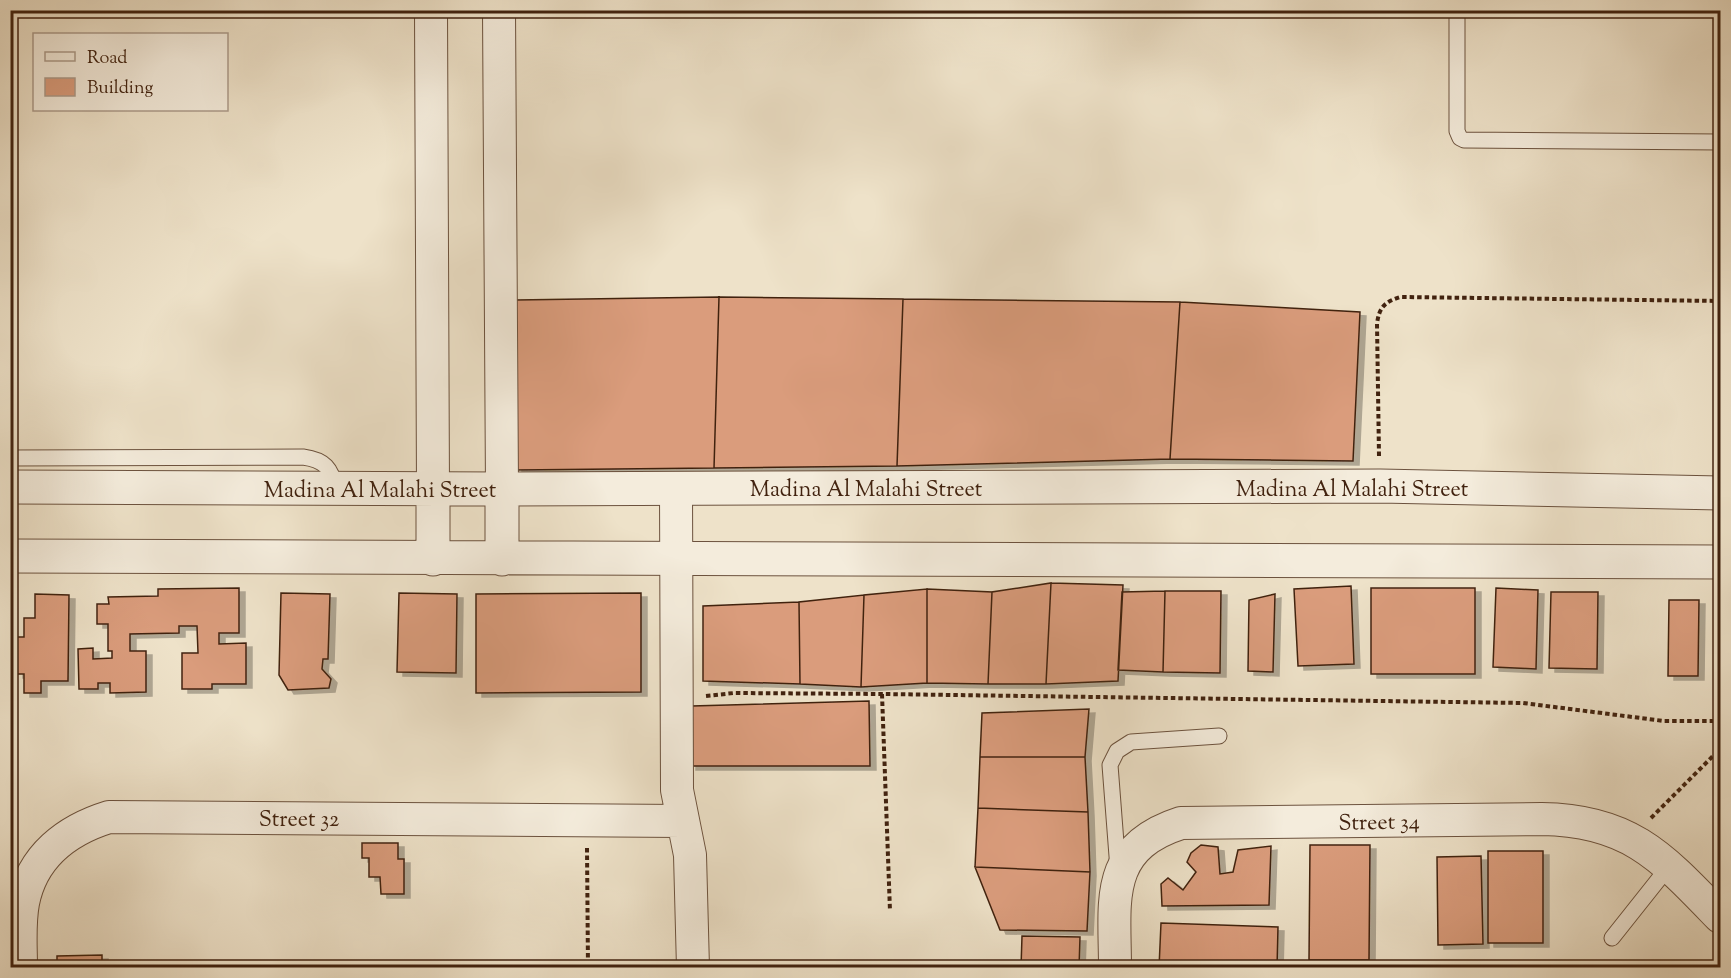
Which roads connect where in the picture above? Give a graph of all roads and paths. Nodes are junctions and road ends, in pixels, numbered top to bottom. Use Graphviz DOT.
graph roads {
  1 [pos="431,10"];
  2 [pos="500,10"];
  3 [pos="1457,10"];
  4 [pos="1720,142"];
  5 [pos="1720,301"];
  6 [pos="10,458"];
  7 [pos="1380,486"];
  8 [pos="10,487"];
  9 [pos="336,489"];
  10 [pos="433,489"];
  11 [pos="502,489"];
  12 [pos="676,489"];
  13 [pos="1720,493"];
  14 [pos="10,556"];
  15 [pos="677,558"];
  16 [pos="433,559"];
  17 [pos="502,559"];
  18 [pos="1720,562"];
  19 [pos="882,694"];
  20 [pos="676,700"];
  21 [pos="1720,721"];
  22 [pos="1219,736"];
  23 [pos="1720,748"];
  24 [pos="587,820"];
  25 [pos="682,821"];
  26 [pos="1631,838"];
  27 [pos="1670,865"];
  28 [pos="1118,878"];
  29 [pos="890,911"];
  30 [pos="1720,917"];
  31 [pos="16,928"];
  32 [pos="1612,938"];
  33 [pos="21,968"];
  34 [pos="588,968"];
  35 [pos="693,968"];
  36 [pos="1115,968"];
  1 -- 10 [label="street"];
  2 -- 11 [label="street"];
  3 -- 4 [label="lane"];
  5 -- 7 [label="path"];
  6 -- 9 [label="lane"];
  7 -- 12 [label="street, Madina Al Malahi Street"];
  7 -- 13 [label="street, Madina Al Malahi Street"];
  8 -- 9 [label="street, Madina Al Malahi Street"];
  9 -- 10 [label="street, Madina Al Malahi Street"];
  10 -- 11 [label="street, Madina Al Malahi Street"];
  10 -- 16 [label="street"];
  11 -- 12 [label="street, Madina Al Malahi Street"];
  11 -- 17 [label="street"];
  12 -- 15 [label="street"];
  14 -- 16 [label="street"];
  15 -- 17 [label="street"];
  15 -- 18 [label="street"];
  15 -- 20 [label="street"];
  16 -- 17 [label="street"];
  19 -- 20 [label="path"];
  19 -- 21 [label="path"];
  19 -- 29 [label="path"];
  20 -- 25 [label="street"];
  22 -- 28 [label="lane"];
  23 -- 26 [label="path"];
  24 -- 25 [label="street, Street 32"];
  24 -- 31 [label="street, Street 32"];
  24 -- 34 [label="path"];
  25 -- 35 [label="street"];
  26 -- 27 [label="street, Street 34"];
  26 -- 28 [label="street, Street 34"];
  27 -- 30 [label="street, Street 34"];
  27 -- 32 [label="lane"];
  28 -- 36 [label="street, Street 34"];
  31 -- 33 [label="street, Street 32"];
}
